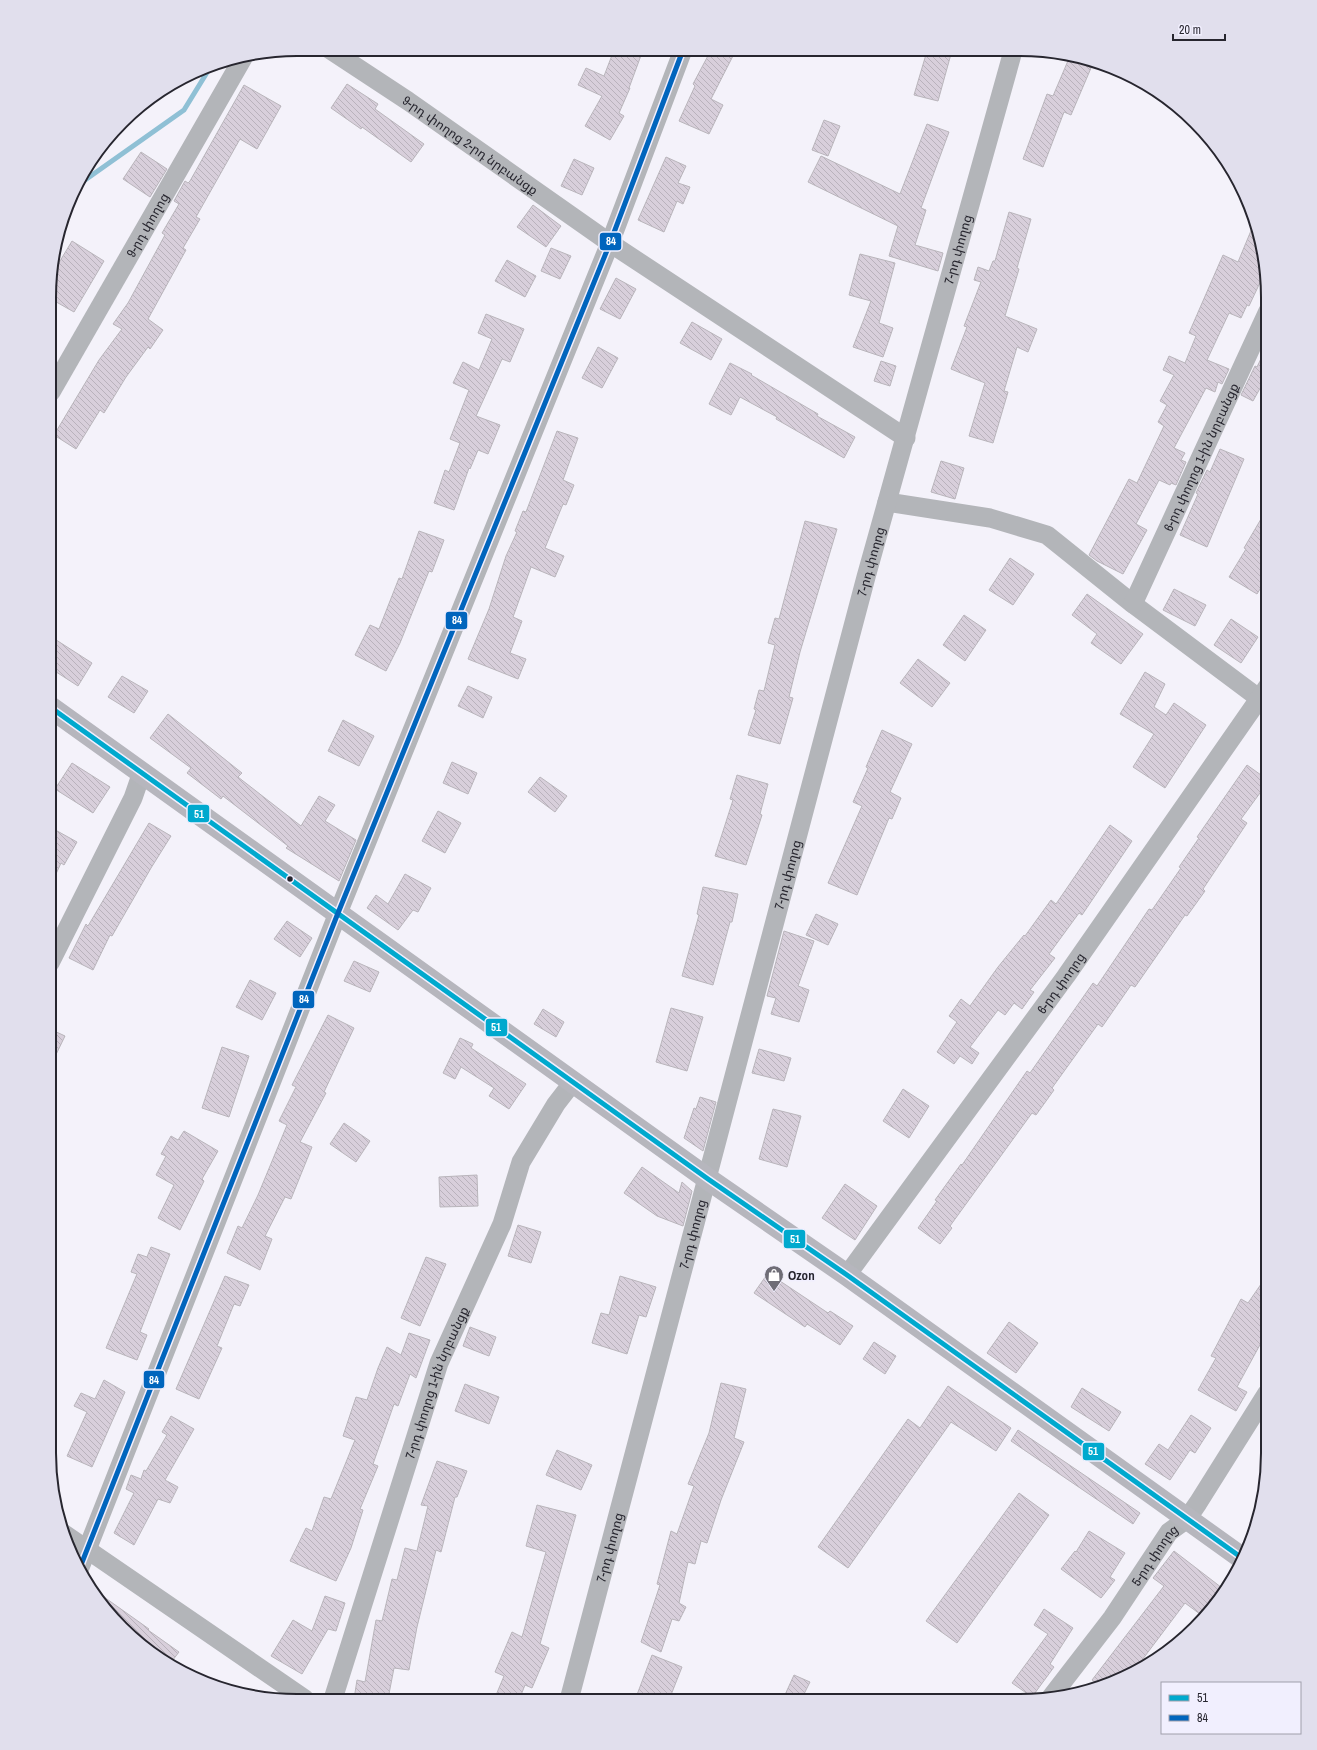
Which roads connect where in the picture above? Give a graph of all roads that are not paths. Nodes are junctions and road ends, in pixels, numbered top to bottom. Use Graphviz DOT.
graph roads {
  1 [pos="340,56"];
  2 [pos="681,56"];
  3 [pos="1012,56"];
  4 [pos="240,63"];
  5 [pos="610,243"];
  6 [pos="1261,326"];
  7 [pos="56,383"];
  8 [pos="906,438"];
  9 [pos="887,502"];
  10 [pos="1133,604"];
  11 [pos="1261,694"];
  12 [pos="1261,703"];
  13 [pos="56,711"];
  14 [pos="142,772"];
  15 [pos="338,913"];
  16 [pos="56,951"];
  17 [pos="573,1082"];
  18 [pos="708,1179"];
  19 [pos="847,1275"];
  20 [pos="1261,1404"];
  21 [pos="1187,1519"];
  22 [pos="72,1539"];
  23 [pos="88,1550"];
  24 [pos="1238,1555"];
  25 [pos="82,1563"];
  26 [pos="1056,1691"];
  27 [pos="298,1694"];
  28 [pos="334,1694"];
  29 [pos="571,1694"];
  1 -- 5 [label="street, 9-րդ փողոց 2-րդ նրբանցք"];
  2 -- 5 [label="street"];
  3 -- 8 [label="street, 7-րդ փողոց"];
  4 -- 7 [label="street, 9-րդ փողոց"];
  5 -- 8 [label="street, 9-րդ փողոց 2-րդ նրբանցք"];
  5 -- 15 [label="street"];
  6 -- 10 [label="street, 6-րդ փողոց 1-ին նրբանցք"];
  8 -- 9 [label="street, 7-րդ փողոց"];
  9 -- 10 [label="street"];
  9 -- 18 [label="street, 7-րդ փողոց"];
  10 -- 11 [label="street"];
  12 -- 19 [label="street, 6-րդ փողոց"];
  13 -- 14 [label="main road"];
  14 -- 15 [label="main road"];
  14 -- 16 [label="street"];
  15 -- 17 [label="main road"];
  15 -- 23 [label="street"];
  17 -- 18 [label="main road"];
  17 -- 28 [label="street, 7-րդ փողոց 1-ին նրբանցք"];
  18 -- 19 [label="main road"];
  18 -- 29 [label="street, 7-րդ փողոց"];
  19 -- 21 [label="main road"];
  20 -- 21 [label="street, 5-րդ փողոց"];
  21 -- 24 [label="main road"];
  21 -- 26 [label="street, 5-րդ փողոց"];
  22 -- 23 [label="street"];
  23 -- 25 [label="street"];
  23 -- 27 [label="street"];
}
